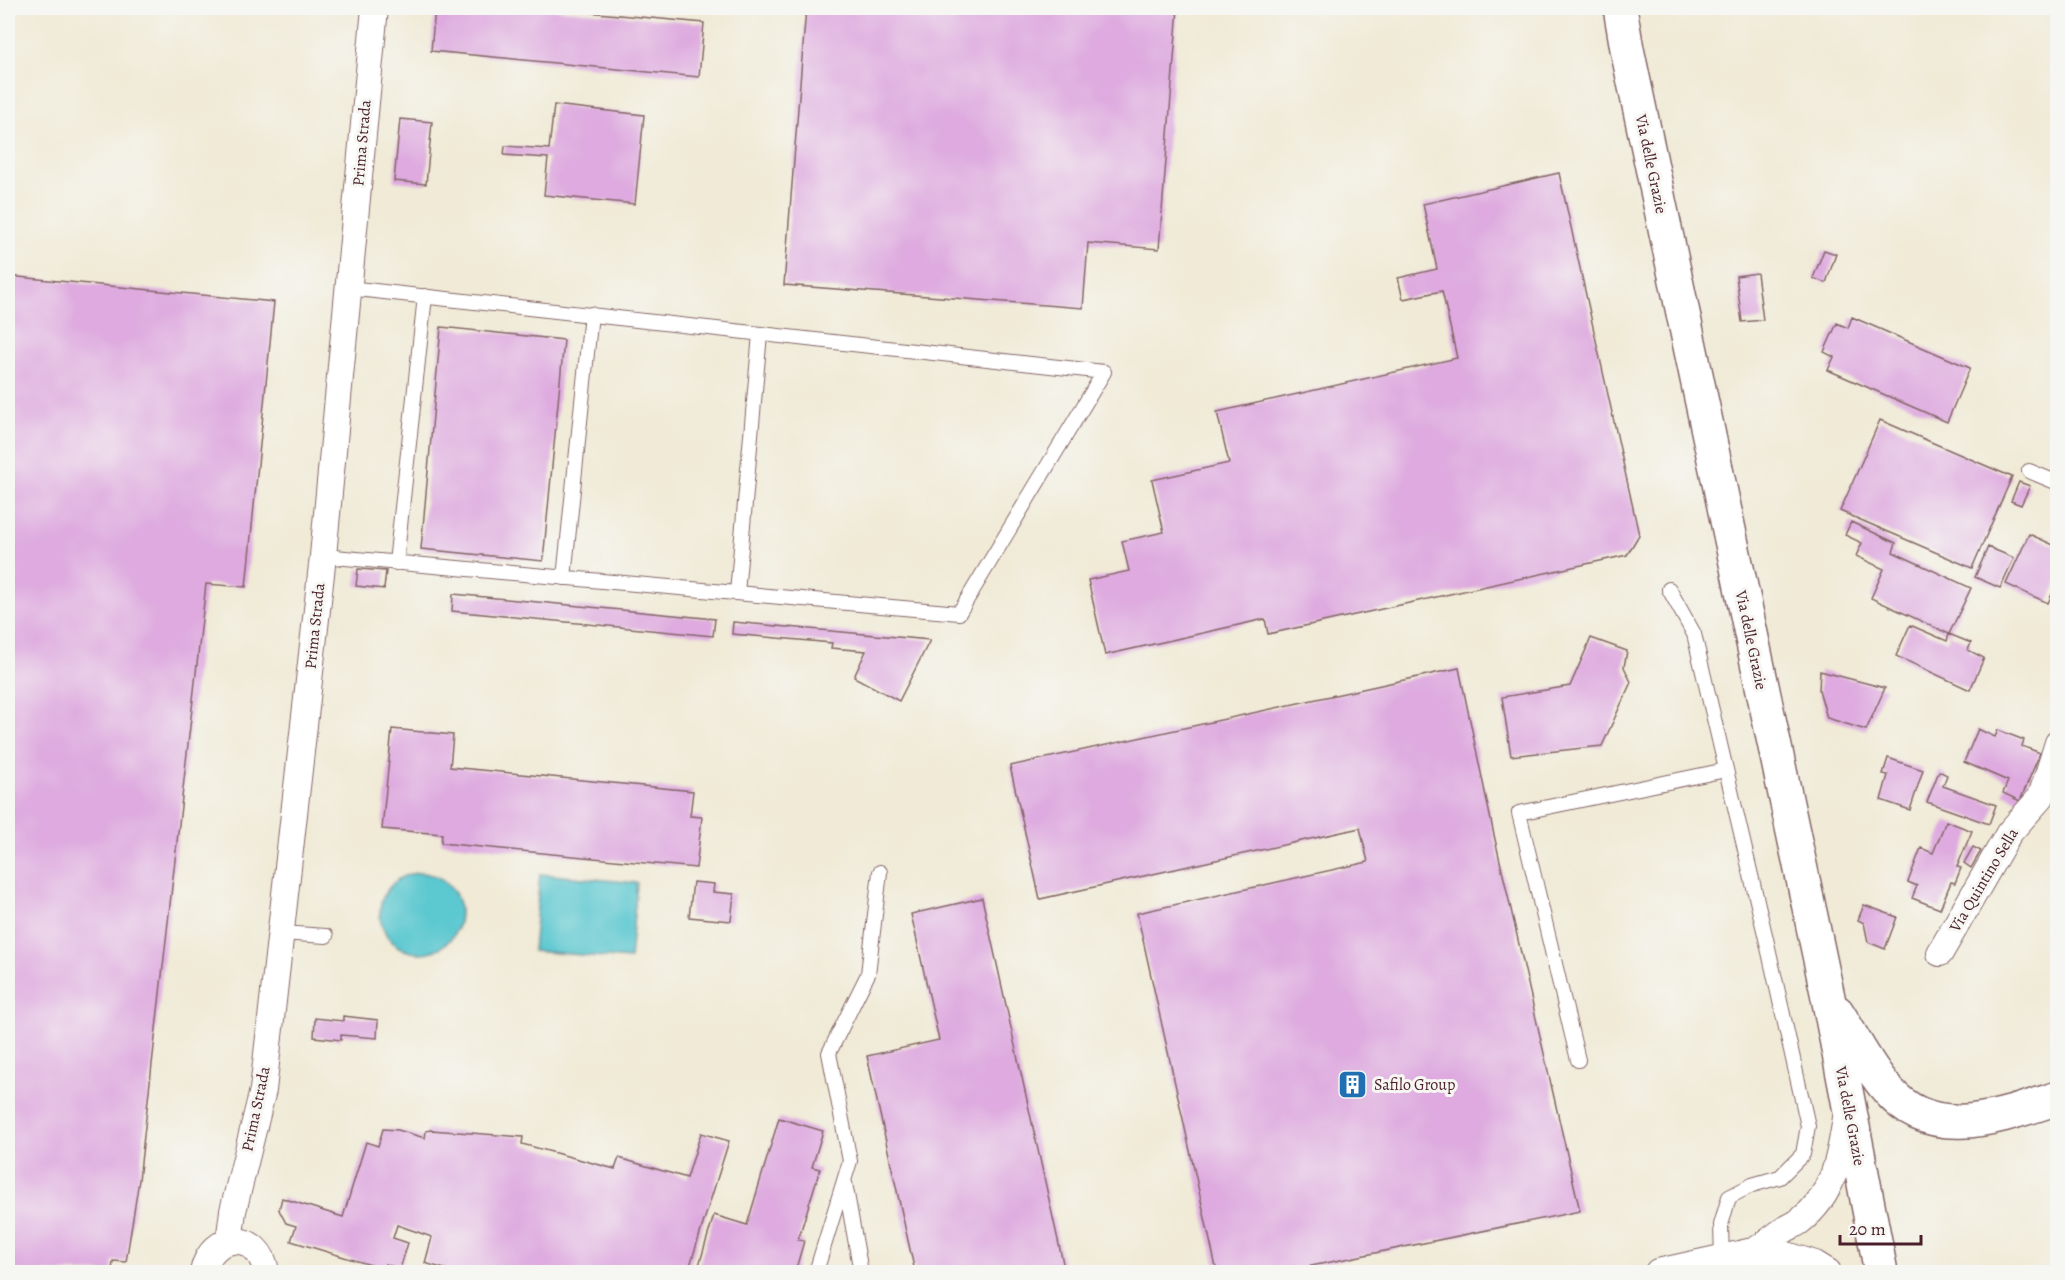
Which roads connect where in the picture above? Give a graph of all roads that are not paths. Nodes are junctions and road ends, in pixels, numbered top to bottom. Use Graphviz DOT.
graph roads {
  1 [pos="375,8"];
  2 [pos="1620,8"];
  3 [pos="348,288"];
  4 [pos="425,296"];
  5 [pos="591,314"];
  6 [pos="760,334"];
  7 [pos="2029,471"];
  8 [pos="2058,483"];
  9 [pos="322,556"];
  10 [pos="396,563"];
  11 [pos="564,578"];
  12 [pos="1669,590"];
  13 [pos="737,593"];
  14 [pos="2058,742"];
  15 [pos="1726,770"];
  16 [pos="880,872"];
  17 [pos="280,933"];
  18 [pos="326,936"];
  19 [pos="1940,953"];
  20 [pos="1828,998"];
  21 [pos="1578,1060"];
  22 [pos="2058,1098"];
  23 [pos="1848,1104"];
  24 [pos="844,1181"];
  25 [pos="229,1242"];
  26 [pos="1757,1249"];
  27 [pos="1722,1258"];
  28 [pos="203,1272"];
  29 [pos="266,1272"];
  30 [pos="816,1272"];
  31 [pos="861,1272"];
  32 [pos="1658,1272"];
  33 [pos="1771,1272"];
  34 [pos="1828,1272"];
  35 [pos="1881,1272"];
  1 -- 3 [label="street, Prima Strada"];
  2 -- 20 [label="main road, Via delle Grazie"];
  3 -- 4 [label="lane"];
  3 -- 9 [label="street, Prima Strada"];
  4 -- 5 [label="lane"];
  4 -- 10 [label="lane"];
  5 -- 6 [label="lane"];
  5 -- 11 [label="lane"];
  6 -- 13 [label="lane"];
  6 -- 13 [label="lane"];
  7 -- 8 [label="lane"];
  9 -- 10 [label="lane"];
  9 -- 17 [label="street, Prima Strada"];
  10 -- 11 [label="lane"];
  11 -- 13 [label="lane"];
  12 -- 15 [label="lane"];
  14 -- 19 [label="street, Via Quintino Sella"];
  15 -- 21 [label="lane"];
  15 -- 27 [label="lane"];
  16 -- 24 [label="lane"];
  17 -- 18 [label="lane"];
  17 -- 25 [label="street, Prima Strada"];
  20 -- 22 [label="main road"];
  20 -- 23 [label="main road, Via delle Grazie"];
  23 -- 26 [label="street"];
  23 -- 35 [label="main road, Via delle Grazie"];
  24 -- 30 [label="lane"];
  24 -- 31 [label="lane"];
  25 -- 28 [label="street"];
  25 -- 29 [label="street"];
  26 -- 27 [label="street"];
  26 -- 33 [label="lane"];
  26 -- 34 [label="street"];
  27 -- 32 [label="street"];
}
